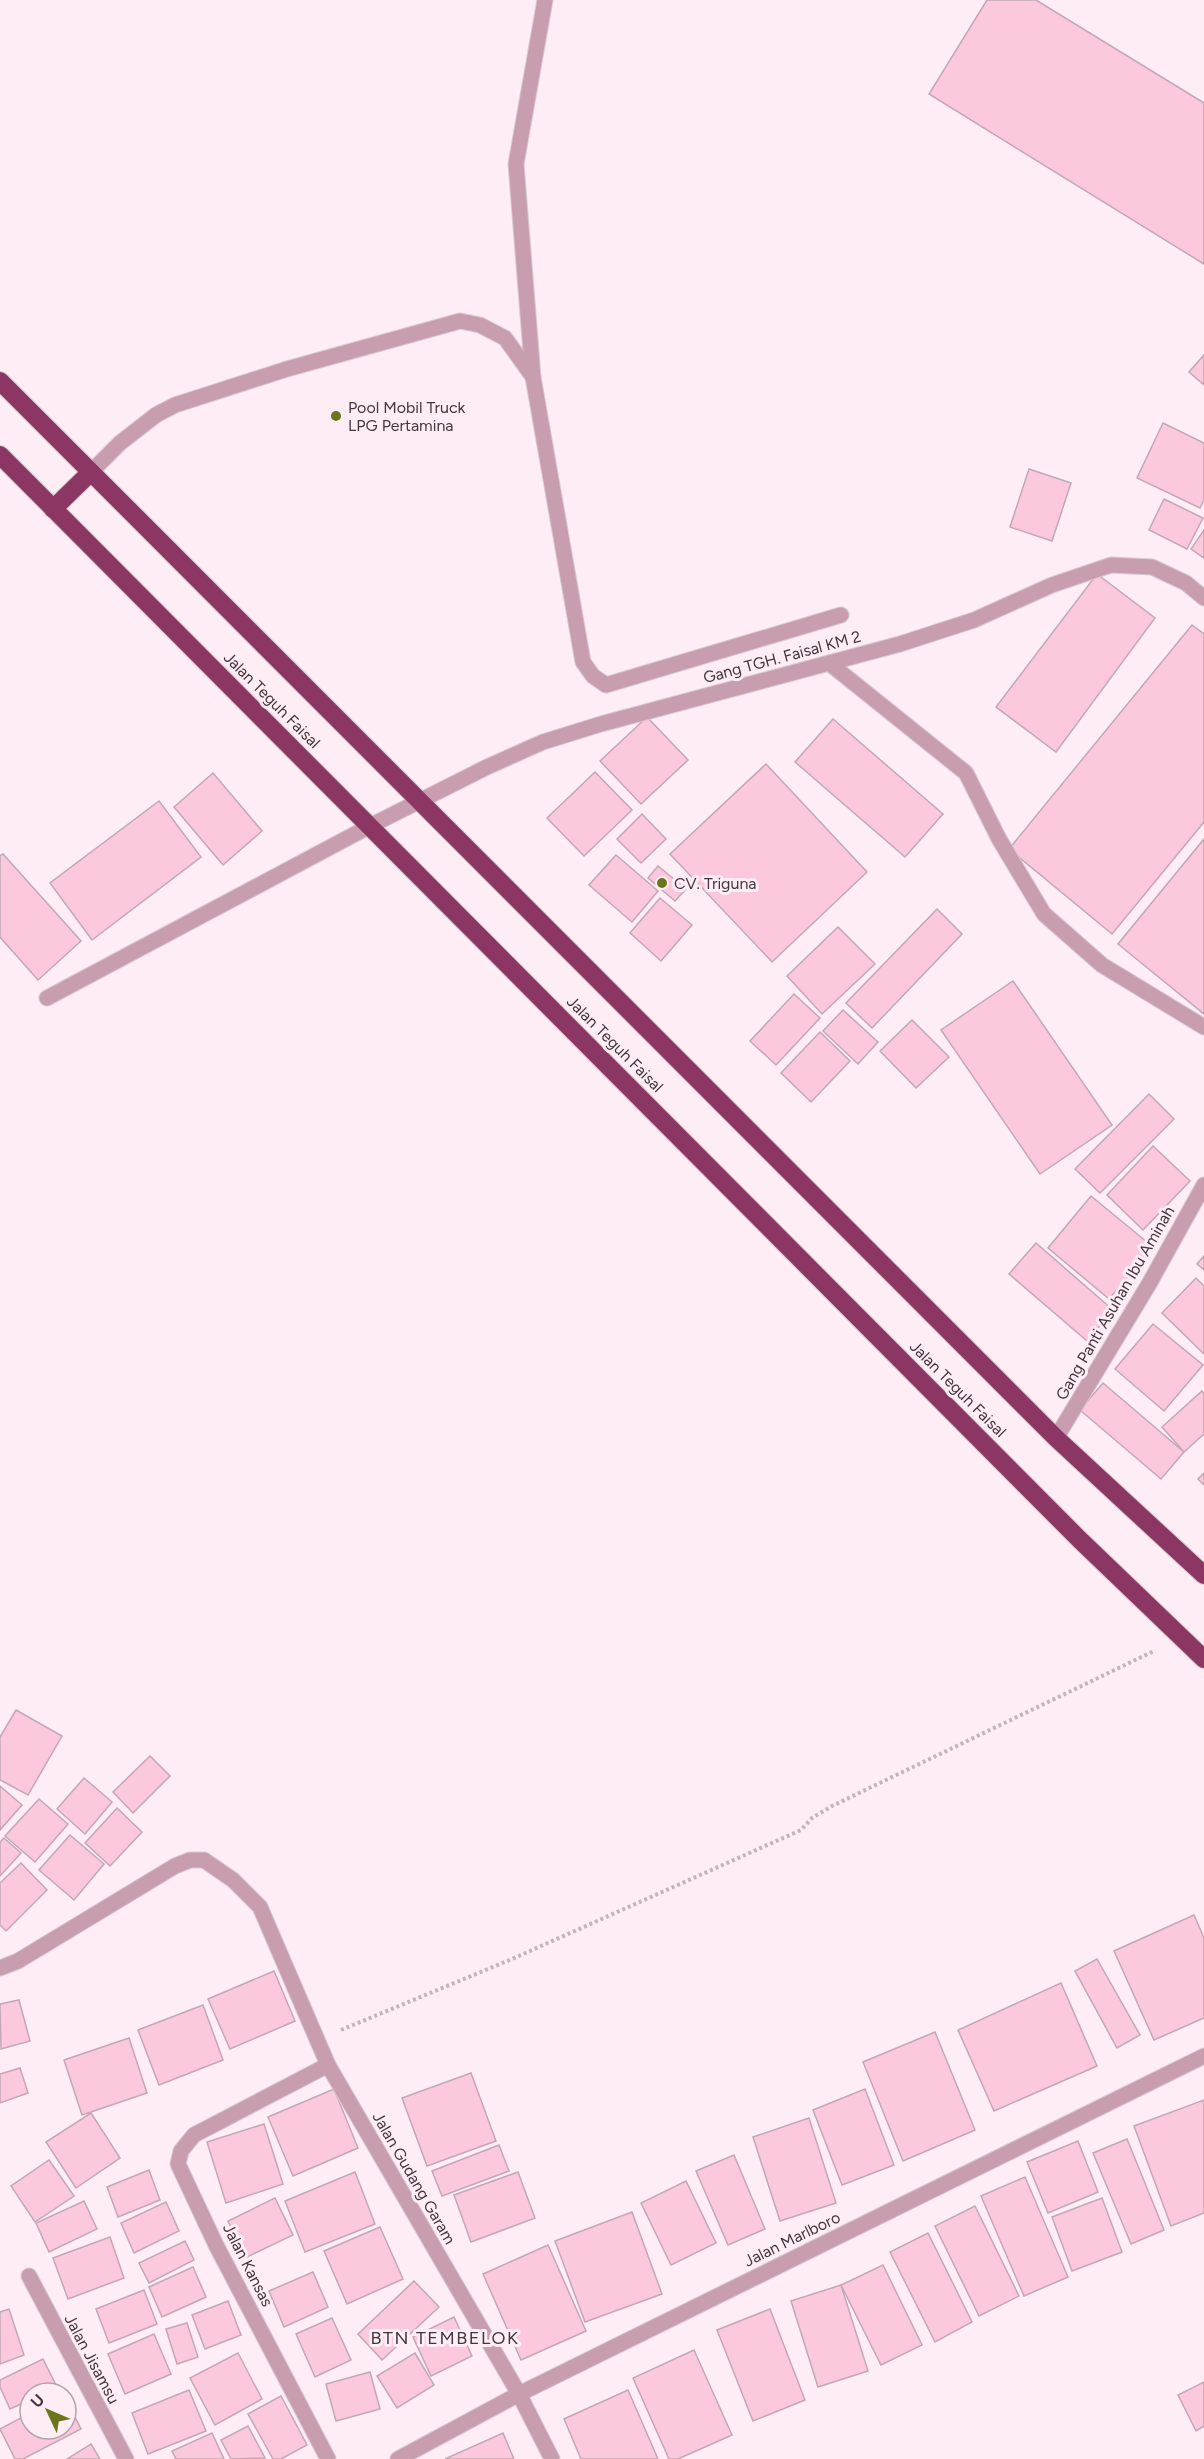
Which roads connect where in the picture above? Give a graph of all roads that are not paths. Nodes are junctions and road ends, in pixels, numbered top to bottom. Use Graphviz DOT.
graph roads {
  1 [pos="545,0"];
  2 [pos="533,377"];
  3 [pos="0,381"];
  4 [pos="0,455"];
  5 [pos="91,472"];
  6 [pos="53,509"];
  7 [pos="1204,598"];
  8 [pos="842,615"];
  9 [pos="829,663"];
  10 [pos="418,801"];
  11 [pos="370,826"];
  12 [pos="47,998"];
  13 [pos="1204,1027"];
  14 [pos="1204,1185"];
  15 [pos="1056,1438"];
  16 [pos="1204,1575"];
  17 [pos="1204,1659"];
  18 [pos="0,1968"];
  19 [pos="1204,2056"];
  20 [pos="328,2065"];
  21 [pos="29,2276"];
  22 [pos="519,2394"];
  23 [pos="126,2459"];
  24 [pos="328,2459"];
  25 [pos="398,2459"];
  26 [pos="552,2459"];
  1 -- 2 [label="street"];
  2 -- 5 [label="street"];
  2 -- 8 [label="street"];
  3 -- 5 [label="highway, Jalan Teguh Faisal"];
  4 -- 6 [label="highway, Jalan Teguh Faisal"];
  5 -- 6 [label="highway"];
  5 -- 10 [label="highway, Jalan Teguh Faisal"];
  6 -- 11 [label="highway, Jalan Teguh Faisal"];
  7 -- 9 [label="street, Gang TGH. Faisal KM 2"];
  9 -- 10 [label="street, Gang TGH. Faisal KM 2"];
  9 -- 13 [label="street"];
  10 -- 11 [label="street, Gang TGH. Faisal KM 2"];
  10 -- 15 [label="highway, Jalan Teguh Faisal"];
  11 -- 12 [label="street, Gang TGH. Faisal KM 2"];
  11 -- 17 [label="highway, Jalan Teguh Faisal"];
  14 -- 15 [label="street, Gang Panti Asuhan Ibu Aminah"];
  15 -- 16 [label="highway, Jalan Teguh Faisal"];
  18 -- 20 [label="street, Jalan Gudang Garam"];
  19 -- 22 [label="street, Jalan Marlboro"];
  20 -- 22 [label="street, Jalan Gudang Garam"];
  20 -- 24 [label="street, Jalan Kansas"];
  21 -- 23 [label="street, Jalan Jisamsu"];
  22 -- 25 [label="street, Jalan Marlboro"];
  22 -- 26 [label="street, Jalan Gudang Garam"];
}
